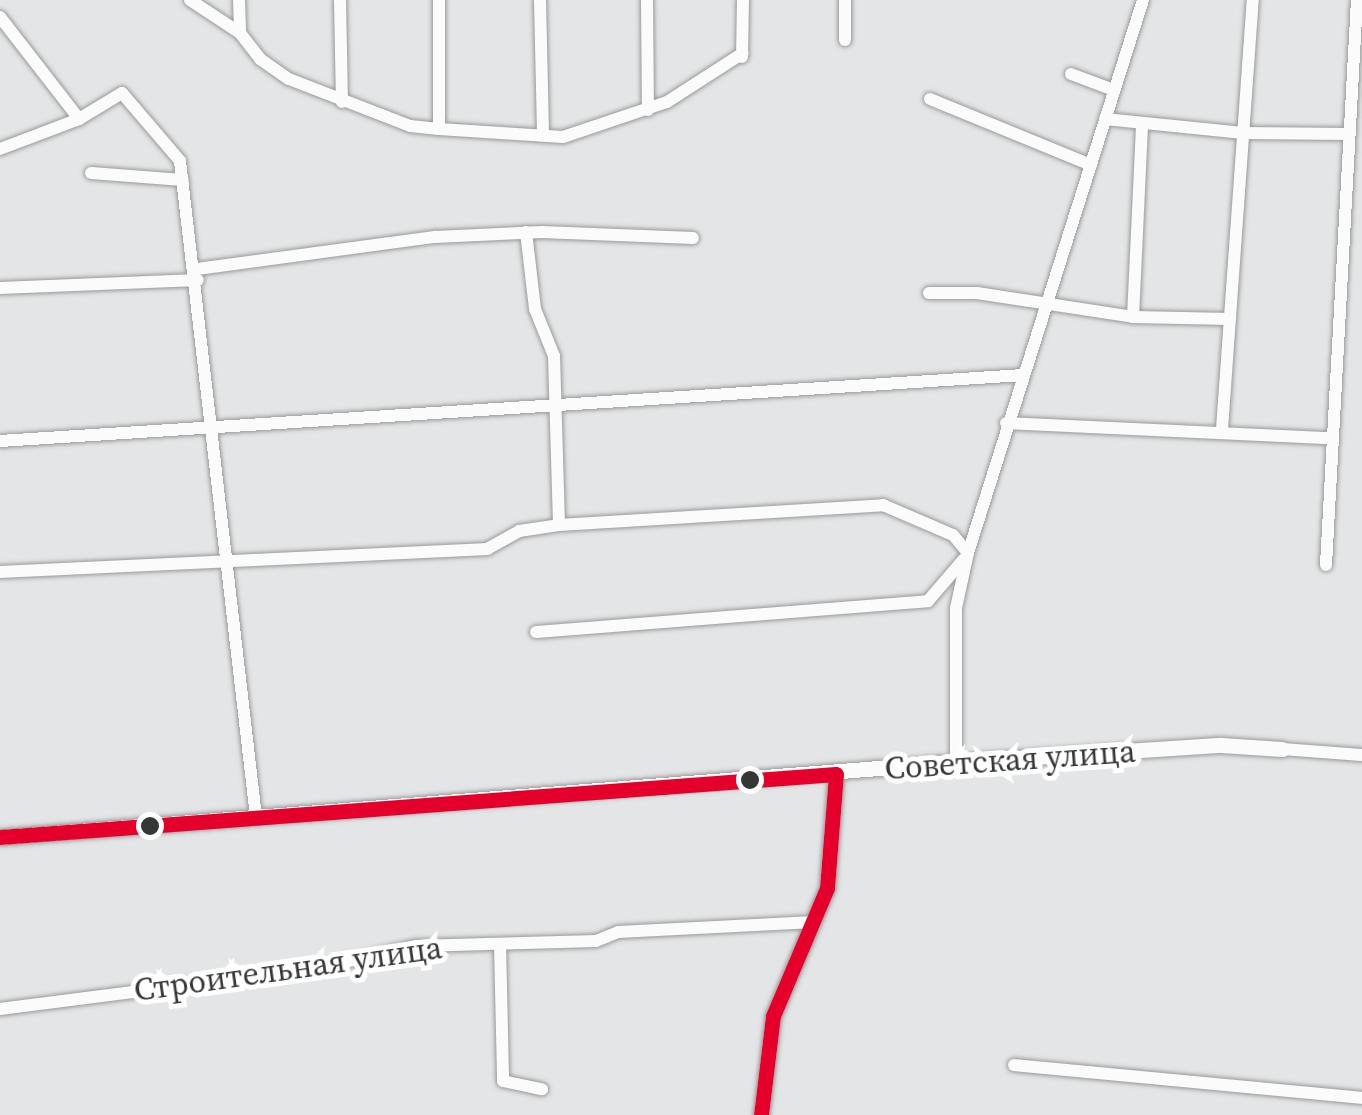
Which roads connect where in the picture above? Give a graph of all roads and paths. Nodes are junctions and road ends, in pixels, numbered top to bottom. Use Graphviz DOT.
graph roads {
  1 [pos="190,0"];
  2 [pos="240,0"];
  3 [pos="340,0"];
  4 [pos="439,0"];
  5 [pos="540,0"];
  6 [pos="647,0"];
  7 [pos="743,0"];
  8 [pos="845,0"];
  9 [pos="1143,0"];
  10 [pos="1253,0"];
  11 [pos="1356,0"];
  12 [pos="0,17"];
  13 [pos="240,33"];
  14 [pos="846,40"];
  15 [pos="1071,74"];
  16 [pos="1114,90"];
  17 [pos="930,99"];
  18 [pos="342,102"];
  19 [pos="648,110"];
  20 [pos="78,119"];
  21 [pos="1105,119"];
  22 [pos="1142,123"];
  23 [pos="438,129"];
  24 [pos="543,132"];
  25 [pos="1243,133"];
  26 [pos="1348,134"];
  27 [pos="0,149"];
  28 [pos="1091,166"];
  29 [pos="91,173"];
  30 [pos="182,180"];
  31 [pos="526,232"];
  32 [pos="693,238"];
  33 [pos="197,274"];
  34 [pos="0,288"];
  35 [pos="929,293"];
  36 [pos="1044,304"];
  37 [pos="1133,317"];
  38 [pos="1230,320"];
  39 [pos="1022,375"];
  40 [pos="555,406"];
  41 [pos="1006,423"];
  42 [pos="207,428"];
  43 [pos="1222,429"];
  44 [pos="1330,438"];
  45 [pos="0,440"];
  46 [pos="559,525"];
  47 [pos="968,553"];
  48 [pos="222,560"];
  49 [pos="1326,565"];
  50 [pos="0,572"];
  51 [pos="536,632"];
  52 [pos="1282,748"];
  53 [pos="1362,755"];
  54 [pos="956,762"];
  55 [pos="836,774"];
  56 [pos="256,817"];
  57 [pos="0,837"];
  58 [pos="814,922"];
  59 [pos="500,944"];
  60 [pos="0,1009"];
  61 [pos="1014,1065"];
  62 [pos="542,1089"];
  63 [pos="1362,1098"];
  64 [pos="761,1115"];
  1 -- 13 [label="street"];
  2 -- 13 [label="street"];
  3 -- 18 [label="street"];
  4 -- 23 [label="street"];
  5 -- 24 [label="street"];
  6 -- 19 [label="street"];
  7 -- 19 [label="street"];
  8 -- 14 [label="street"];
  9 -- 16 [label="street"];
  10 -- 25 [label="street"];
  11 -- 26 [label="street"];
  12 -- 20 [label="street"];
  13 -- 18 [label="street"];
  15 -- 16 [label="street"];
  16 -- 21 [label="street"];
  17 -- 28 [label="street"];
  18 -- 23 [label="street"];
  19 -- 24 [label="street"];
  20 -- 27 [label="street"];
  20 -- 30 [label="street"];
  21 -- 22 [label="street"];
  21 -- 28 [label="street"];
  22 -- 25 [label="street"];
  22 -- 37 [label="street"];
  23 -- 24 [label="street"];
  25 -- 26 [label="street"];
  25 -- 38 [label="street"];
  26 -- 44 [label="street"];
  28 -- 36 [label="street"];
  29 -- 30 [label="street"];
  30 -- 33 [label="street"];
  31 -- 32 [label="street"];
  31 -- 33 [label="street"];
  31 -- 40 [label="street"];
  33 -- 34 [label="street"];
  33 -- 42 [label="street"];
  35 -- 36 [label="street"];
  36 -- 37 [label="street"];
  36 -- 39 [label="street"];
  37 -- 38 [label="street"];
  38 -- 43 [label="street"];
  39 -- 40 [label="street"];
  39 -- 41 [label="street"];
  40 -- 42 [label="street"];
  40 -- 46 [label="street"];
  41 -- 43 [label="street"];
  41 -- 47 [label="street"];
  42 -- 45 [label="street"];
  42 -- 48 [label="street"];
  43 -- 44 [label="street"];
  44 -- 49 [label="street"];
  46 -- 47 [label="street"];
  46 -- 48 [label="street"];
  47 -- 51 [label="street"];
  47 -- 54 [label="street"];
  48 -- 50 [label="street"];
  48 -- 56 [label="street"];
  52 -- 53 [label="street, Советская улица"];
  52 -- 54 [label="main road, Советская улица"];
  54 -- 55 [label="main road, Советская улица"];
  55 -- 56 [label="main road, Советская улица"];
  55 -- 58 [label="main road"];
  56 -- 57 [label="main road, Советская улица"];
  58 -- 59 [label="street, Строительная улица"];
  58 -- 64 [label="main road"];
  59 -- 60 [label="street, Строительная улица"];
  59 -- 62 [label="street"];
  61 -- 63 [label="street"];
}
